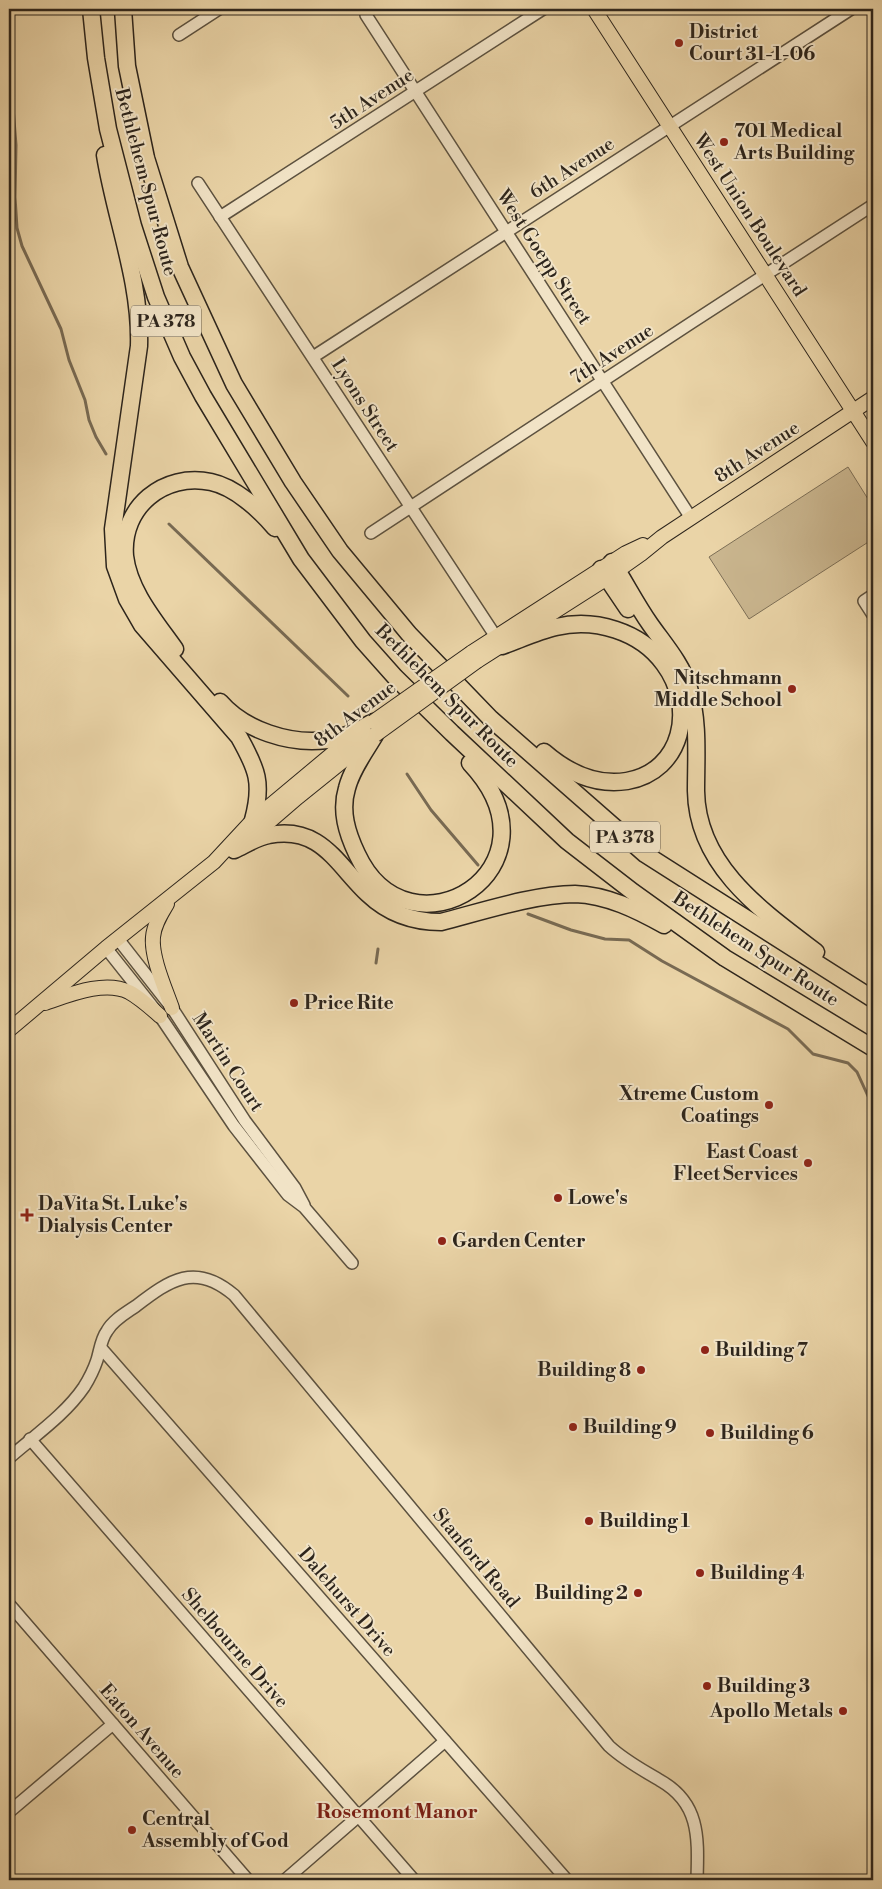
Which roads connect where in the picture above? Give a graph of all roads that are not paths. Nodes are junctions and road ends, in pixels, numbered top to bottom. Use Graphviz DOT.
graph roads {
  1 [pos="91,9"];
  2 [pos="123,9"];
  3 [pos="219,9"];
  4 [pos="543,9"];
  5 [pos="594,9"];
  6 [pos="851,9"];
  7 [pos="366,15"];
  8 [pos="179,35"];
  9 [pos="96,58"];
  10 [pos="416,92"];
  11 [pos="670,126"];
  12 [pos="198,183"];
  13 [pos="873,206"];
  14 [pos="220,218"];
  15 [pos="507,232"];
  16 [pos="766,275"];
  17 [pos="313,357"];
  18 [pos="603,381"];
  19 [pos="873,398"];
  20 [pos="853,411"];
  21 [pos="873,442"];
  22 [pos="410,507"];
  23 [pos="691,518"];
  24 [pos="371,533"];
  25 [pos="301,559"];
  26 [pos="609,570"];
  27 [pos="868,598"];
  28 [pos="873,615"];
  29 [pos="409,634"];
  30 [pos="499,641"];
  31 [pos="664,663"];
  32 [pos="395,677"];
  33 [pos="374,728"];
  34 [pos="247,836"];
  35 [pos="171,897"];
  36 [pos="118,939"];
  37 [pos="106,948"];
  38 [pos="725,958"];
  39 [pos="873,998"];
  40 [pos="39,1005"];
  41 [pos="166,1012"];
  42 [pos="9,1030"];
  43 [pos="873,1048"];
  44 [pos="352,1263"];
  45 [pos="101,1348"];
  46 [pos="30,1439"];
  47 [pos="9,1458"];
  48 [pos="9,1604"];
  49 [pos="113,1724"];
  50 [pos="445,1741"];
  51 [pos="9,1812"];
  52 [pos="358,1816"];
  53 [pos="248,1880"];
  54 [pos="285,1880"];
  55 [pos="414,1880"];
  56 [pos="566,1880"];
  57 [pos="697,1880"];
  1 -- 9 [label="highway, Bethlehem Spur Route / PA 378"];
  2 -- 29 [label="highway, Bethlehem Spur Route / PA 378"];
  3 -- 8 [label="street"];
  4 -- 10 [label="street, 5th Avenue"];
  5 -- 11 [label="main road, West Union Boulevard"];
  6 -- 11 [label="street, 6th Avenue"];
  7 -- 10 [label="street, West Goepp Street"];
  9 -- 25 [label="highway, Bethlehem Spur Route / PA 378"];
  9 -- 34 [label="highway"];
  10 -- 14 [label="street, 5th Avenue"];
  10 -- 15 [label="street, West Goepp Street"];
  11 -- 15 [label="street, 6th Avenue"];
  11 -- 16 [label="main road, West Union Boulevard"];
  12 -- 14 [label="street, Lyons Street"];
  13 -- 16 [label="street, 7th Avenue"];
  14 -- 17 [label="street, Lyons Street"];
  15 -- 17 [label="street, 6th Avenue"];
  15 -- 18 [label="street, West Goepp Street"];
  16 -- 18 [label="street, 7th Avenue"];
  16 -- 20 [label="main road, West Union Boulevard"];
  17 -- 22 [label="street, Lyons Street"];
  18 -- 22 [label="street, 7th Avenue"];
  18 -- 23 [label="street, West Goepp Street"];
  19 -- 20 [label="main road, 8th Avenue"];
  20 -- 21 [label="main road, West Union Boulevard"];
  20 -- 23 [label="main road, 8th Avenue"];
  22 -- 24 [label="street, 7th Avenue"];
  22 -- 30 [label="street, Lyons Street"];
  23 -- 26 [label="main road, 8th Avenue"];
  25 -- 32 [label="highway, Bethlehem Spur Route / PA 378"];
  25 -- 33 [label="highway"];
  26 -- 30 [label="main road, 8th Avenue"];
  26 -- 31 [label="highway"];
  26 -- 39 [label="highway"];
  27 -- 28 [label="street"];
  29 -- 31 [label="highway"];
  29 -- 39 [label="highway, Bethlehem Spur Route / PA 378"];
  30 -- 31 [label="highway"];
  30 -- 33 [label="main road, 8th Avenue, bridge"];
  32 -- 33 [label="highway"];
  32 -- 38 [label="highway, Bethlehem Spur Route / PA 378"];
  33 -- 34 [label="main road, 8th Avenue"];
  34 -- 35 [label="main road, 8th Avenue"];
  34 -- 38 [label="highway"];
  35 -- 36 [label="main road, 8th Avenue"];
  35 -- 41 [label="main road"];
  36 -- 37 [label="main road, 8th Avenue"];
  36 -- 41 [label="street, Martin Court"];
  37 -- 40 [label="main road, 8th Avenue"];
  37 -- 41 [label="street, Martin Court"];
  38 -- 43 [label="highway, Bethlehem Spur Route / PA 378"];
  40 -- 41 [label="main road"];
  40 -- 42 [label="main road, 8th Avenue"];
  41 -- 44 [label="street, Martin Court"];
  45 -- 46 [label="street"];
  45 -- 50 [label="street, Dalehurst Drive"];
  45 -- 57 [label="street, Stanford Road"];
  46 -- 47 [label="street"];
  46 -- 52 [label="street, Shelbourne Drive"];
  48 -- 49 [label="street, Eaton Avenue"];
  49 -- 51 [label="street"];
  49 -- 53 [label="street, Eaton Avenue"];
  50 -- 52 [label="street"];
  50 -- 56 [label="street, Dalehurst Drive"];
  52 -- 54 [label="street"];
  52 -- 55 [label="street, Shelbourne Drive"];
}
